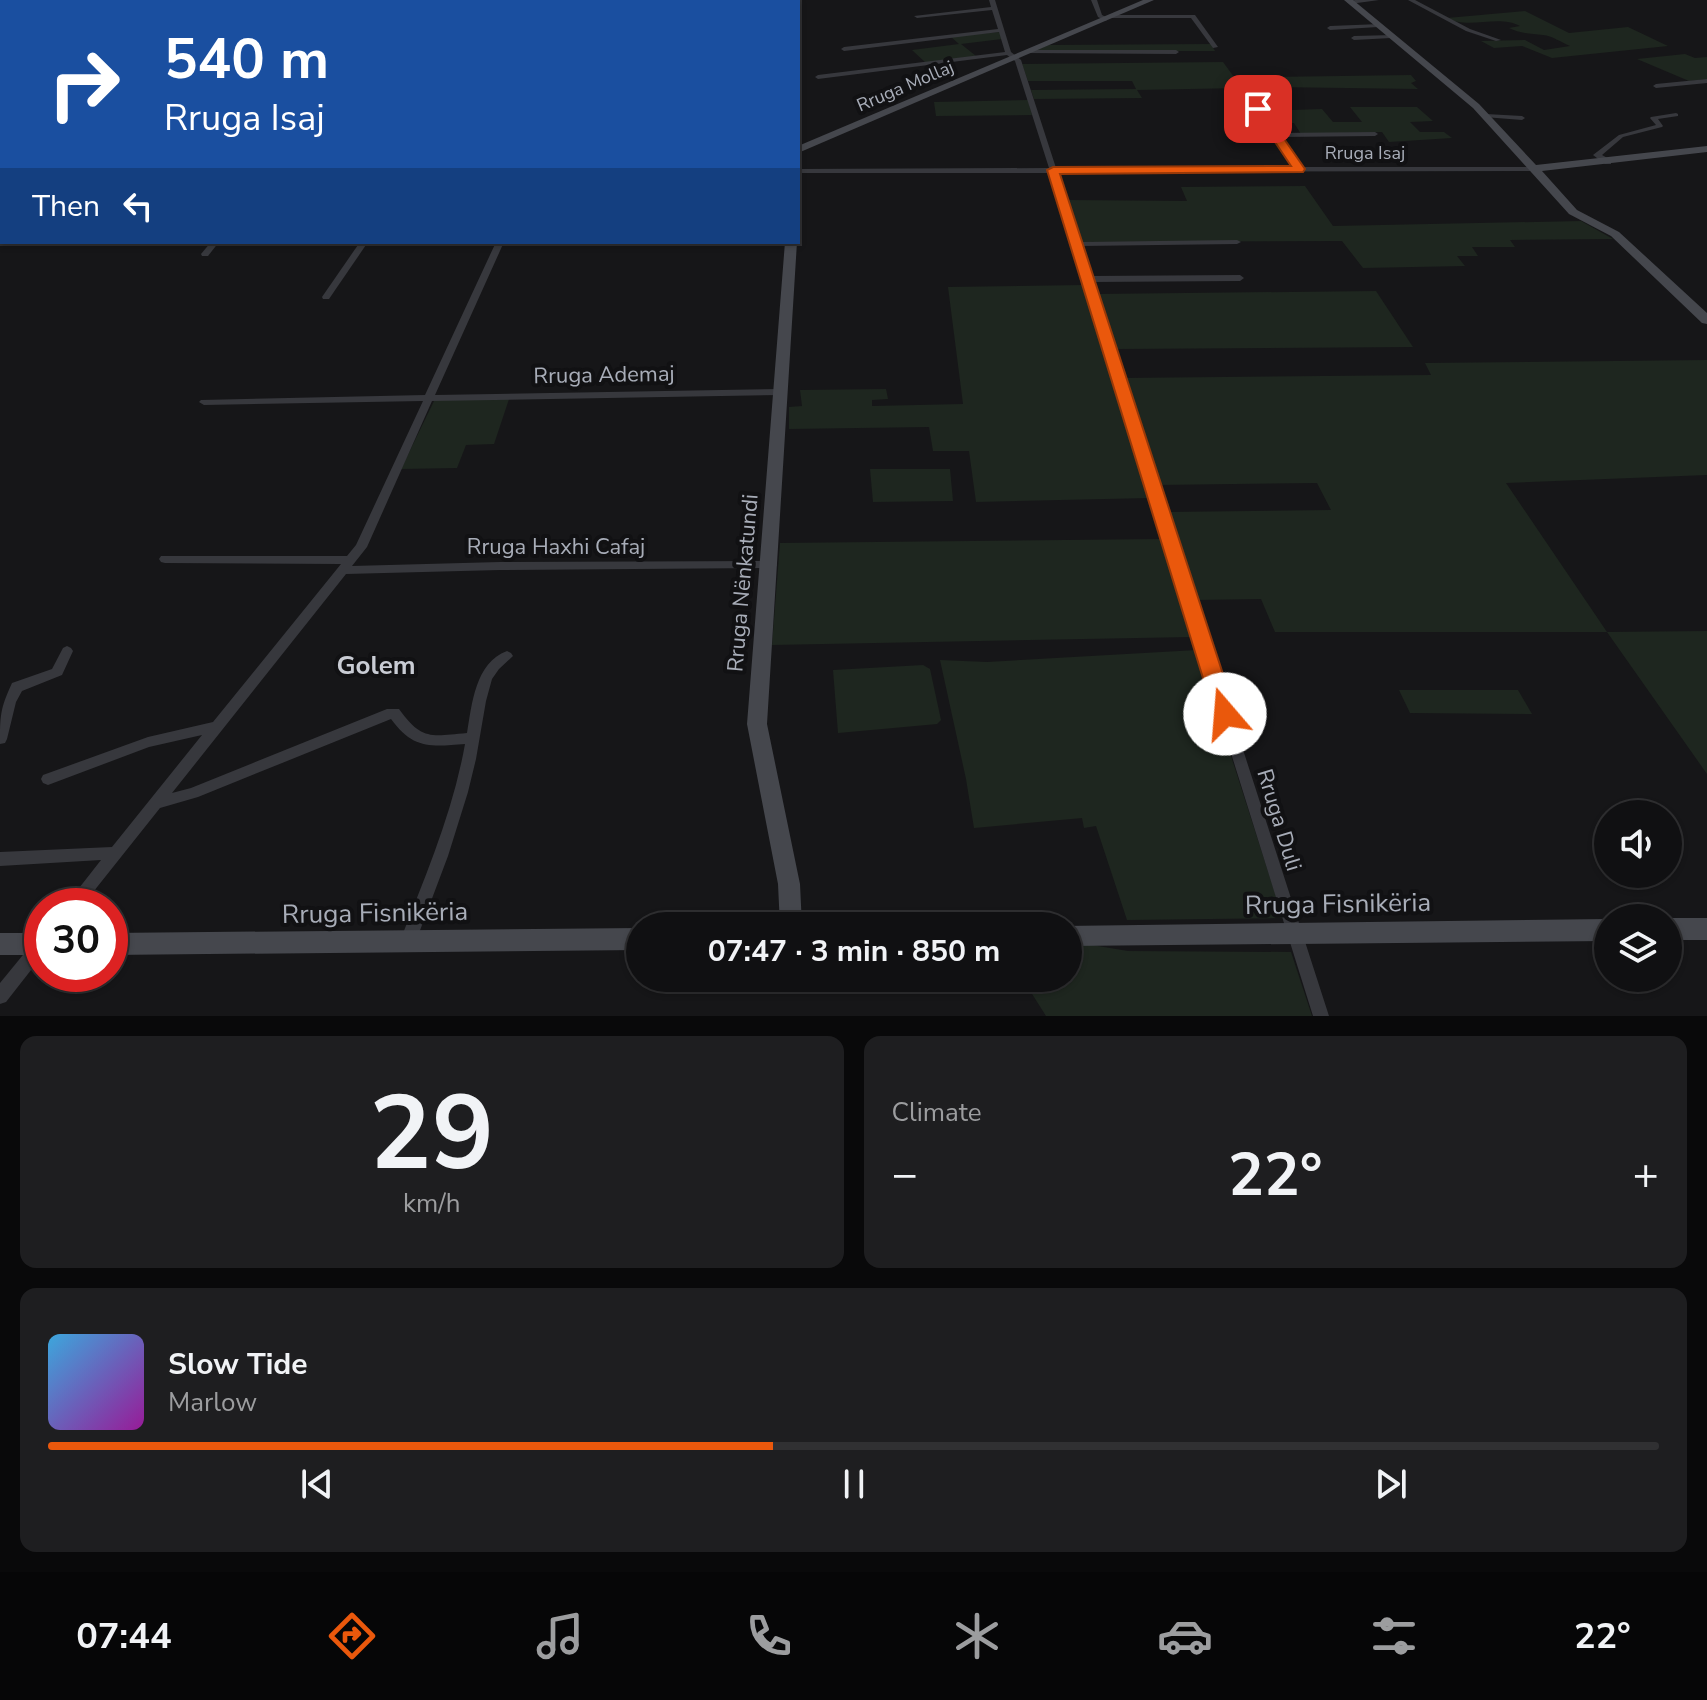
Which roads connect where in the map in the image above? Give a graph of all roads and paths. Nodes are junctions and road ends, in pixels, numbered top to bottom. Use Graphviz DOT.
graph roads {
  1 [pos="1094,0"];
  2 [pos="1150,0"];
  3 [pos="1376,0"];
  4 [pos="1411,0"];
  5 [pos="1349,1"];
  6 [pos="993,4"];
  7 [pos="917,16"];
  8 [pos="1108,18"];
  9 [pos="1378,25"];
  10 [pos="1330,28"];
  11 [pos="1001,30"];
  12 [pos="1391,36"];
  13 [pos="1354,38"];
  14 [pos="1498,40"];
  15 [pos="1215,47"];
  16 [pos="844,49"];
  17 [pos="1176,52"];
  18 [pos="1017,54"];
  19 [pos="818,77"];
  20 [pos="1238,79"];
  21 [pos="1707,81"];
  22 [pos="1656,86"];
  23 [pos="1676,115"];
  24 [pos="1486,116"];
  25 [pos="1522,118"];
  26 [pos="1375,134"];
  27 [pos="1276,135"];
  28 [pos="800,149"];
  29 [pos="1707,149"];
  30 [pos="1608,162"];
  31 [pos="1299,169"];
  32 [pos="1533,169"];
  33 [pos="1053,170"];
  34 [pos="800,171"];
  35 [pos="1237,242"];
  36 [pos="213,244"];
  37 [pos="363,244"];
  38 [pos="499,244"];
  39 [pos="791,244"];
  40 [pos="1076,244"];
  41 [pos="205,254"];
  42 [pos="1240,278"];
  43 [pos="1088,279"];
  44 [pos="326,297"];
  45 [pos="1707,320"];
  46 [pos="781,392"];
  47 [pos="428,398"];
  48 [pos="204,402"];
  49 [pos="165,559"];
  50 [pos="345,565"];
  51 [pos="771,565"];
  52 [pos="67,651"];
  53 [pos="507,656"];
  54 [pos="217,726"];
  55 [pos="472,738"];
  56 [pos="0,739"];
  57 [pos="48,779"];
  58 [pos="154,804"];
  59 [pos="115,853"];
  60 [pos="0,859"];
  61 [pos="87,888"];
  62 [pos="790,912"];
  63 [pos="1682,929"];
  64 [pos="1707,929"];
  65 [pos="1594,930"];
  66 [pos="1294,933"];
  67 [pos="1082,935"];
  68 [pos="626,939"];
  69 [pos="408,941"];
  70 [pos="0,944"];
  71 [pos="24,944"];
  72 [pos="128,944"];
  73 [pos="24,966"];
  74 [pos="0,996"];
  75 [pos="1321,1016"];
  1 -- 8 [label="street"];
  2 -- 8 [label="street, Rruga Mollaj"];
  3 -- 5 [label="street"];
  4 -- 14 [label="street"];
  5 -- 9 [label="street"];
  6 -- 7 [label="street"];
  6 -- 11 [label="street, Rruga Duli"];
  8 -- 15 [label="street"];
  8 -- 18 [label="street, Rruga Mollaj"];
  9 -- 10 [label="street"];
  9 -- 12 [label="street"];
  11 -- 16 [label="street"];
  11 -- 18 [label="street, Rruga Duli"];
  12 -- 13 [label="street"];
  12 -- 24 [label="street"];
  17 -- 18 [label="street, Rruga Mollaj"];
  18 -- 19 [label="street"];
  18 -- 28 [label="street, Rruga Mollaj"];
  18 -- 33 [label="street, Rruga Duli"];
  20 -- 27 [label="street"];
  21 -- 22 [label="street"];
  23 -- 30 [label="street"];
  24 -- 25 [label="street"];
  24 -- 32 [label="street"];
  26 -- 27 [label="street"];
  27 -- 31 [label="street"];
  29 -- 30 [label="street"];
  30 -- 32 [label="street"];
  31 -- 32 [label="street, Rruga Isaj"];
  31 -- 33 [label="street, Rruga Isaj"];
  32 -- 45 [label="street"];
  33 -- 34 [label="street, Rruga Isaj"];
  33 -- 40 [label="street, Rruga Duli"];
  35 -- 40 [label="street"];
  36 -- 41 [label="street"];
  37 -- 44 [label="street"];
  38 -- 47 [label="street"];
  39 -- 46 [label="street, Rruga Nënkatundi"];
  40 -- 43 [label="street, Rruga Duli"];
  42 -- 43 [label="street"];
  43 -- 66 [label="street, Rruga Duli"];
  46 -- 47 [label="street, Rruga Ademaj"];
  46 -- 51 [label="street, Rruga Nënkatundi"];
  47 -- 48 [label="street, Rruga Ademaj"];
  47 -- 50 [label="street"];
  49 -- 50 [label="street, Rruga Haxhi Cafaj"];
  50 -- 51 [label="street, Rruga Haxhi Cafaj"];
  50 -- 54 [label="street"];
  51 -- 62 [label="street, Rruga Nënkatundi"];
  52 -- 56 [label="street"];
  53 -- 55 [label="street"];
  54 -- 57 [label="street"];
  54 -- 58 [label="street"];
  55 -- 58 [label="street"];
  55 -- 69 [label="street"];
  58 -- 59 [label="street"];
  59 -- 60 [label="street"];
  59 -- 61 [label="street"];
  63 -- 64 [label="street"];
  65 -- 66 [label="street, Rruga Fisnikëria"];
  66 -- 67 [label="street, Rruga Fisnikëria"];
  66 -- 75 [label="street, Rruga Duli"];
  68 -- 69 [label="street, Rruga Fisnikëria"];
  69 -- 72 [label="street, Rruga Fisnikëria"];
  70 -- 71 [label="street"];
  73 -- 74 [label="street"];
}
